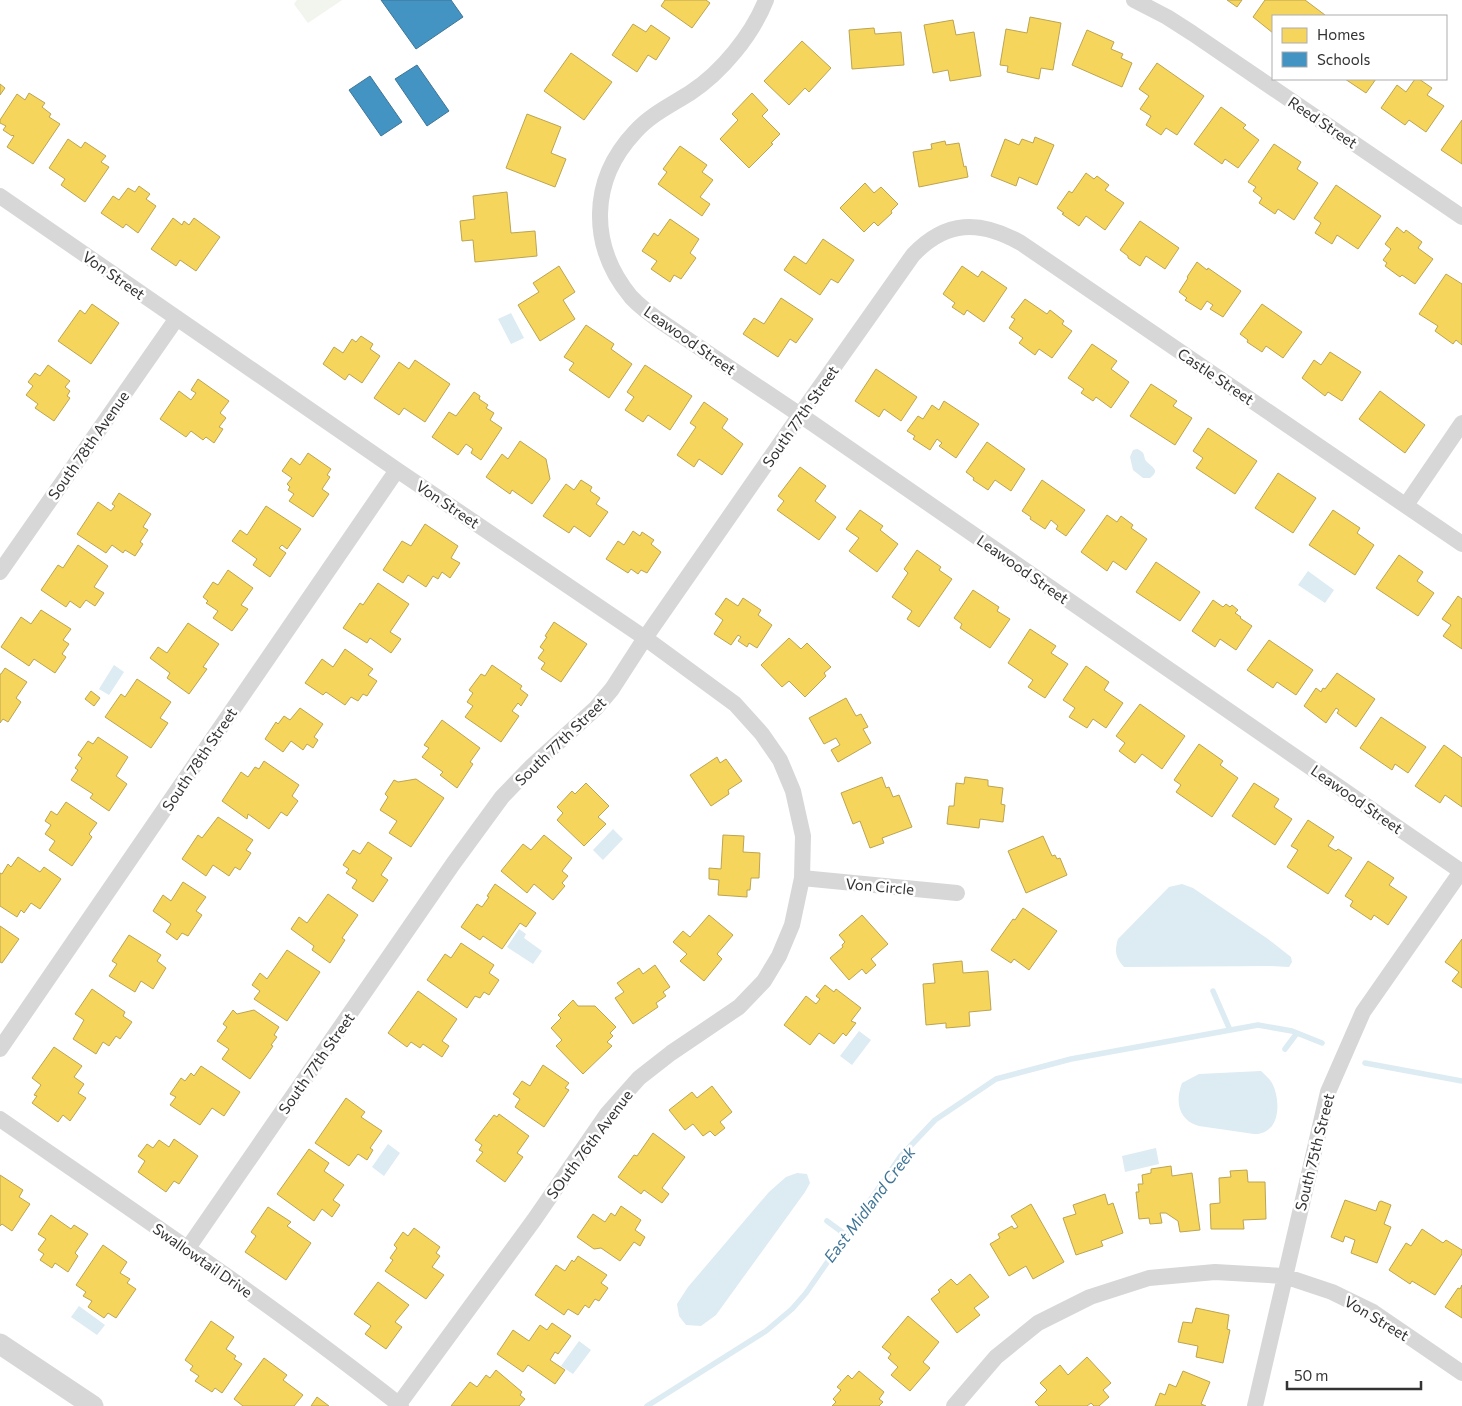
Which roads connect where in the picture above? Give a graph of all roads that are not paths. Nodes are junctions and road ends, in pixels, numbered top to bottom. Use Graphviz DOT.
graph roads {
  1 [pos="766,0"];
  2 [pos="1134,0"];
  3 [pos="0,196"];
  4 [pos="1461,217"];
  5 [pos="963,228"];
  6 [pos="177,318"];
  7 [pos="800,415"];
  8 [pos="1462,423"];
  9 [pos="397,470"];
  10 [pos="1406,505"];
  11 [pos="1462,544"];
  12 [pos="0,572"];
  13 [pos="646,638"];
  14 [pos="1462,871"];
  15 [pos="802,878"];
  16 [pos="957,893"];
  17 [pos="0,1049"];
  18 [pos="0,1119"];
  19 [pos="188,1248"];
  20 [pos="1284,1276"];
  21 [pos="0,1344"];
  22 [pos="1462,1373"];
  23 [pos="400,1405"];
  24 [pos="93,1406"];
  25 [pos="954,1406"];
  26 [pos="1255,1406"];
  1 -- 7 [label="street, Leawood Street"];
  2 -- 4 [label="street, Reed Street"];
  3 -- 6 [label="street, Von Street"];
  5 -- 7 [label="street, South 77th Street"];
  5 -- 10 [label="street, Castle Street"];
  6 -- 9 [label="street, Von Street"];
  6 -- 12 [label="street, South 78th Avenue"];
  7 -- 13 [label="street, South 77th Street"];
  7 -- 14 [label="street, Leawood Street"];
  8 -- 10 [label="street"];
  9 -- 13 [label="street, Von Street"];
  9 -- 17 [label="street, South 78th Street"];
  10 -- 11 [label="street, Castle Street"];
  13 -- 15 [label="street, Von Street"];
  13 -- 19 [label="street, South 77th Street"];
  14 -- 20 [label="street, South 75th Street"];
  15 -- 16 [label="street, Von Circle"];
  15 -- 23 [label="street, SOuth 76th Avenue"];
  18 -- 19 [label="street, Swallowtail Drive"];
  19 -- 23 [label="street, Swallowtail Drive"];
  20 -- 22 [label="street, Von Street"];
  20 -- 25 [label="street, Von Street"];
  20 -- 26 [label="street, South 75th Street"];
  21 -- 24 [label="street"];
}
